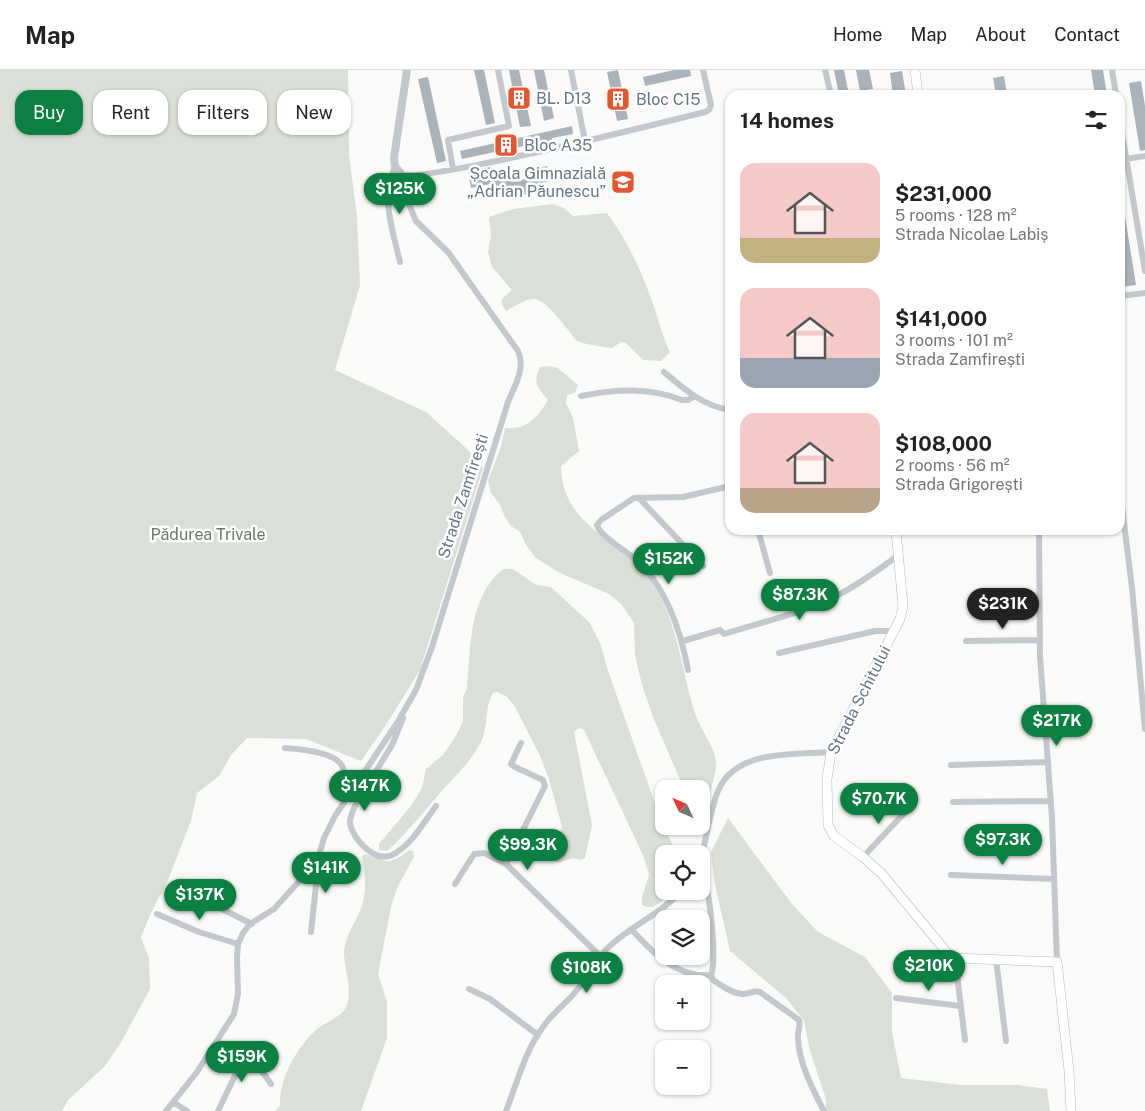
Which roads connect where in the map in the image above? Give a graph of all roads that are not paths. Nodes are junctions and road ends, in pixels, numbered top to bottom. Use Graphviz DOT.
graph roads {
  1 [pos="407,70"];
  2 [pos="498,70"];
  3 [pos="571,70"];
  4 [pos="703,70"];
  5 [pos="825,70"];
  6 [pos="915,70"];
  7 [pos="1112,70"];
  8 [pos="830,90"];
  9 [pos="917,90"];
  10 [pos="1115,90"];
  11 [pos="585,141"];
  12 [pos="1145,156"];
  13 [pos="1125,160"];
  14 [pos="395,166"];
  15 [pos="453,169"];
  16 [pos="1125,170"];
  17 [pos="401,174"];
  18 [pos="400,262"];
  19 [pos="1145,271"];
  20 [pos="1145,293"];
  21 [pos="1125,295"];
  22 [pos="664,372"];
  23 [pos="581,396"];
  24 [pos="693,397"];
  25 [pos="725,410"];
  26 [pos="725,487"];
  27 [pos="640,498"];
  28 [pos="1125,530"];
  29 [pos="759,535"];
  30 [pos="897,535"];
  31 [pos="1039,535"];
  32 [pos="899,555"];
  33 [pos="703,566"];
  34 [pos="770,574"];
  35 [pos="895,631"];
  36 [pos="1040,640"];
  37 [pos="683,641"];
  38 [pos="966,641"];
  39 [pos="779,653"];
  40 [pos="1142,664"];
  41 [pos="688,670"];
  42 [pos="404,712"];
  43 [pos="1145,729"];
  44 [pos="521,743"];
  45 [pos="285,748"];
  46 [pos="831,752"];
  47 [pos="1048,762"];
  48 [pos="951,765"];
  49 [pos="356,782"];
  50 [pos="1050,801"];
  51 [pos="953,802"];
  52 [pos="436,806"];
  53 [pos="909,808"];
  54 [pos="704,845"];
  55 [pos="319,855"];
  56 [pos="863,857"];
  57 [pos="506,864"];
  58 [pos="951,874"];
  59 [pos="1054,879"];
  60 [pos="455,884"];
  61 [pos="194,895"];
  62 [pos="671,900"];
  63 [pos="708,900"];
  64 [pos="158,914"];
  65 [pos="252,924"];
  66 [pos="631,929"];
  67 [pos="311,932"];
  68 [pos="238,944"];
  69 [pos="600,956"];
  70 [pos="955,958"];
  71 [pos="996,959"];
  72 [pos="1058,962"];
  73 [pos="711,975"];
  74 [pos="469,989"];
  75 [pos="896,998"];
  76 [pos="960,1006"];
  77 [pos="538,1035"];
  78 [pos="965,1040"];
  79 [pos="1006,1041"];
  80 [pos="271,1084"];
  81 [pos="173,1102"];
  82 [pos="507,1110"];
  83 [pos="166,1111"];
  84 [pos="187,1111"];
  85 [pos="218,1111"];
  86 [pos="824,1111"];
  87 [pos="1071,1111"];
  1 -- 14 [label="street"];
  2 -- 15 [label="street"];
  3 -- 11 [label="street"];
  4 -- 11 [label="street"];
  5 -- 8 [label="street"];
  6 -- 9 [label="main road"];
  7 -- 10 [label="street"];
  11 -- 15 [label="street"];
  12 -- 13 [label="street"];
  14 -- 17 [label="street, Strada Zamfirești"];
  14 -- 18 [label="street"];
  15 -- 17 [label="street"];
  16 -- 19 [label="street"];
  17 -- 42 [label="street, Strada Zamfirești"];
  20 -- 21 [label="street"];
  22 -- 24 [label="street"];
  23 -- 24 [label="street"];
  24 -- 25 [label="street"];
  26 -- 27 [label="street"];
  27 -- 33 [label="street"];
  27 -- 37 [label="street"];
  28 -- 40 [label="street"];
  29 -- 34 [label="street"];
  30 -- 32 [label="main road, Strada Schitului"];
  31 -- 36 [label="street"];
  32 -- 35 [label="main road, Strada Schitului"];
  32 -- 37 [label="street"];
  35 -- 39 [label="street"];
  35 -- 46 [label="main road, Strada Schitului"];
  36 -- 38 [label="street"];
  36 -- 47 [label="street"];
  37 -- 41 [label="street"];
  40 -- 43 [label="street"];
  42 -- 49 [label="street, Strada Zamfirești"];
  42 -- 52 [label="street"];
  44 -- 57 [label="street"];
  45 -- 49 [label="street"];
  46 -- 54 [label="street"];
  46 -- 56 [label="main road, Strada Schitului"];
  47 -- 48 [label="street"];
  47 -- 50 [label="street"];
  49 -- 55 [label="street, Strada Zamfirești"];
  50 -- 51 [label="street"];
  50 -- 59 [label="street"];
  53 -- 56 [label="street"];
  55 -- 65 [label="street, Strada Zamfirești"];
  55 -- 67 [label="street"];
  56 -- 70 [label="main road, Strada Schitului"];
  57 -- 60 [label="street"];
  57 -- 69 [label="street"];
  58 -- 59 [label="street"];
  59 -- 72 [label="street"];
  61 -- 65 [label="street"];
  62 -- 66 [label="street"];
  63 -- 73 [label="street"];
  64 -- 68 [label="street"];
  65 -- 68 [label="street"];
  66 -- 69 [label="street"];
  66 -- 73 [label="street"];
  68 -- 81 [label="street"];
  69 -- 77 [label="street"];
  70 -- 71 [label="main road"];
  70 -- 76 [label="street"];
  71 -- 72 [label="main road"];
  71 -- 79 [label="street"];
  72 -- 87 [label="main road"];
  73 -- 86 [label="street"];
  74 -- 77 [label="street"];
  75 -- 76 [label="street"];
  76 -- 78 [label="street"];
  77 -- 82 [label="street"];
  80 -- 85 [label="street"];
  81 -- 83 [label="street"];
  81 -- 84 [label="street"];
}
